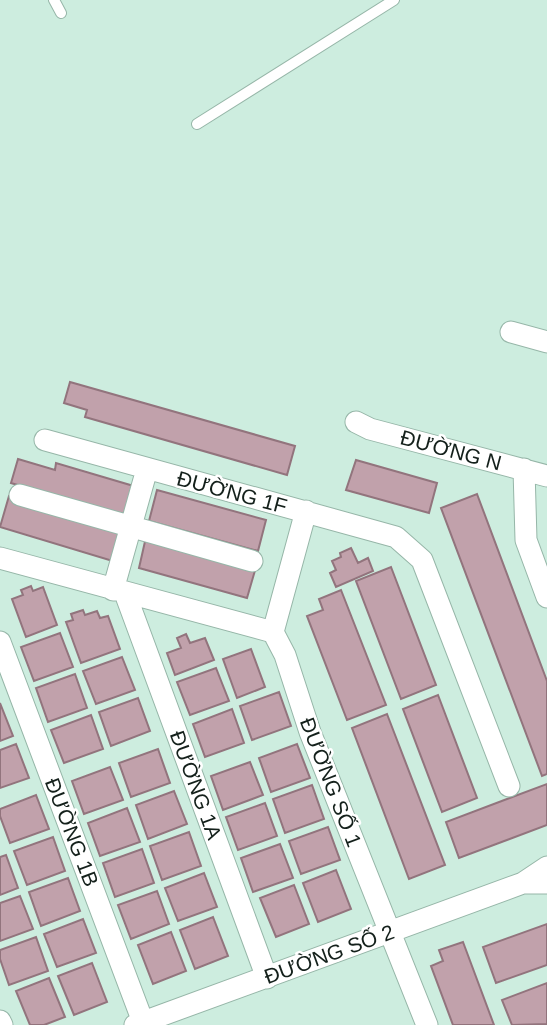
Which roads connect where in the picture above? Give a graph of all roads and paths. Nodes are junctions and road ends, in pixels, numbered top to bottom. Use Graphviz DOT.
graph roads {
  1 [pos="54,0"];
  2 [pos="394,0"];
  3 [pos="61,13"];
  4 [pos="197,124"];
  5 [pos="511,332"];
  6 [pos="547,342"];
  7 [pos="356,422"];
  8 [pos="45,440"];
  9 [pos="147,469"];
  10 [pos="524,470"];
  11 [pos="547,476"];
  12 [pos="20,495"];
  13 [pos="306,511"];
  14 [pos="131,526"];
  15 [pos="0,558"];
  16 [pos="252,561"];
  17 [pos="119,592"];
  18 [pos="547,597"];
  19 [pos="273,632"];
  20 [pos="0,642"];
  21 [pos="509,786"];
  22 [pos="547,867"];
  23 [pos="523,883"];
  24 [pos="547,883"];
  25 [pos="391,932"];
  26 [pos="267,978"];
  27 [pos="139,1023"];
  28 [pos="427,1025"];
  1 -- 3 [label="lane"];
  2 -- 4 [label="lane"];
  5 -- 6 [label="street"];
  7 -- 10 [label="street, ĐƯỜNG N"];
  8 -- 9 [label="street, ĐƯỜNG 1F"];
  9 -- 13 [label="street, ĐƯỜNG 1F"];
  9 -- 14 [label="street"];
  10 -- 11 [label="street, ĐƯỜNG N"];
  10 -- 18 [label="street"];
  12 -- 14 [label="street"];
  13 -- 19 [label="street"];
  13 -- 21 [label="street, ĐƯỜNG 1F"];
  14 -- 16 [label="street"];
  14 -- 17 [label="street"];
  15 -- 17 [label="street"];
  17 -- 19 [label="street"];
  17 -- 26 [label="street, ĐƯỜNG 1A"];
  19 -- 25 [label="street, ĐƯỜNG SỐ 1"];
  20 -- 27 [label="street, ĐƯỜNG 1B"];
  22 -- 23 [label="street"];
  23 -- 24 [label="street"];
  23 -- 25 [label="street, ĐƯỜNG SỐ 2"];
  25 -- 26 [label="street, ĐƯỜNG SỐ 2"];
  25 -- 28 [label="street, ĐƯỜNG SỐ 1"];
  26 -- 27 [label="street, ĐƯỜNG SỐ 2"];
}
